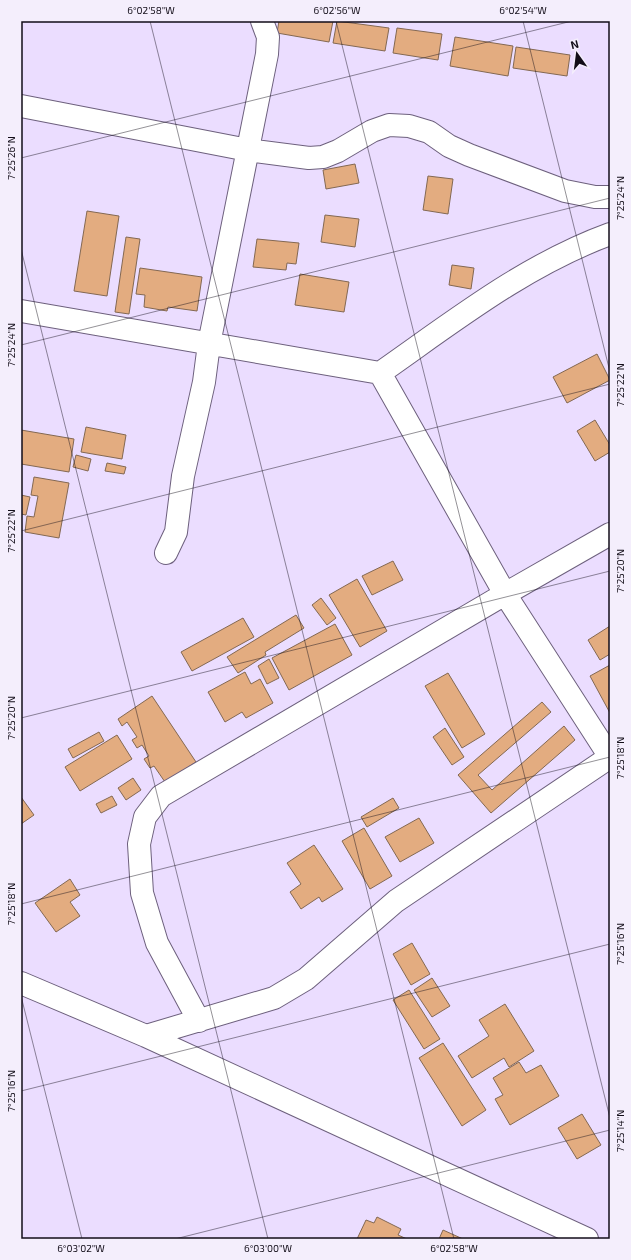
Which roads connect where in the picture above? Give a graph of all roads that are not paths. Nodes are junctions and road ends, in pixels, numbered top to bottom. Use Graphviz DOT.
graph roads {
  1 [pos="262,21"];
  2 [pos="21,106"];
  3 [pos="248,150"];
  4 [pos="610,197"];
  5 [pos="610,234"];
  6 [pos="21,311"];
  7 [pos="209,344"];
  8 [pos="380,373"];
  9 [pos="610,534"];
  10 [pos="166,553"];
  11 [pos="505,594"];
  12 [pos="610,757"];
  13 [pos="21,983"];
  14 [pos="199,1021"];
  15 [pos="146,1036"];
  16 [pos="586,1239"];
  1 -- 3 [label="street"];
  2 -- 3 [label="street"];
  3 -- 4 [label="street"];
  3 -- 7 [label="street"];
  5 -- 8 [label="street"];
  6 -- 7 [label="street"];
  7 -- 8 [label="street"];
  7 -- 10 [label="street"];
  8 -- 11 [label="street"];
  9 -- 11 [label="street"];
  11 -- 12 [label="street"];
  11 -- 14 [label="street"];
  12 -- 14 [label="street"];
  13 -- 15 [label="street"];
  14 -- 15 [label="street"];
  15 -- 16 [label="street"];
}
